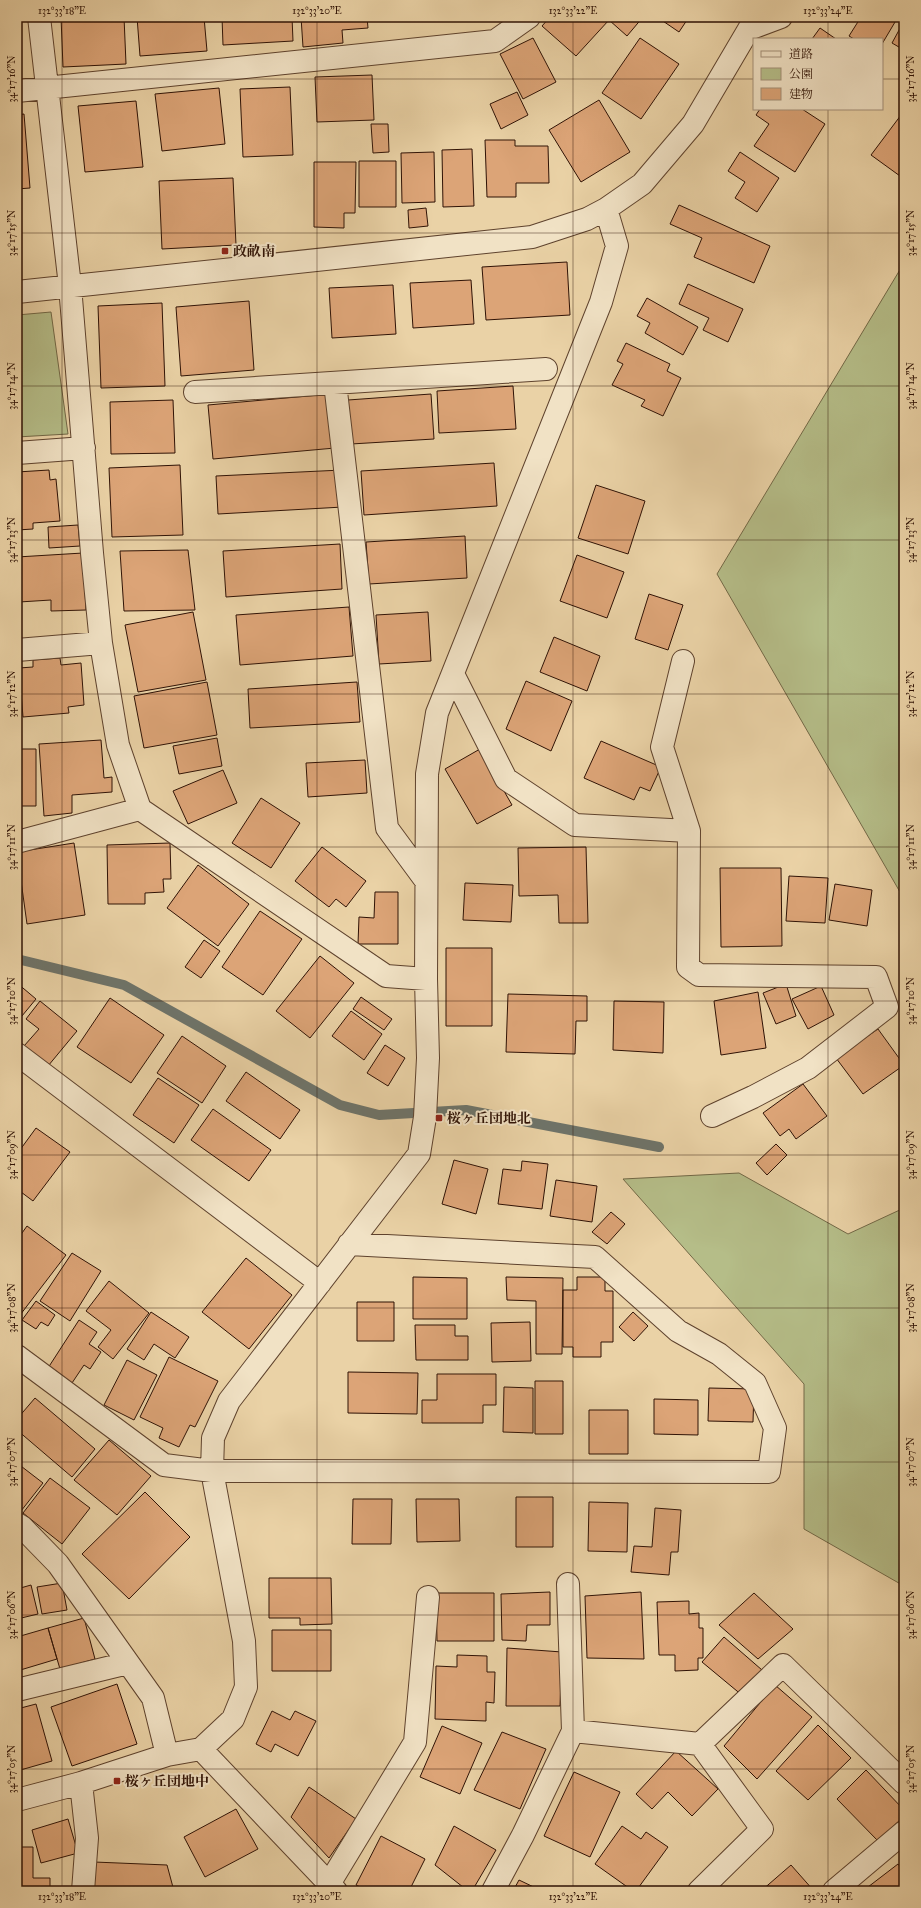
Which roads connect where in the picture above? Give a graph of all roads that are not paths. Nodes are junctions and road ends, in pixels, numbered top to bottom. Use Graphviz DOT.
graph roads {
  1 [pos="39,17"];
  2 [pos="529,17"];
  3 [pos="782,17"];
  4 [pos="753,23"];
  5 [pos="47,89"];
  6 [pos="17,91"];
  7 [pos="606,209"];
  8 [pos="70,286"];
  9 [pos="17,292"];
  10 [pos="546,369"];
  11 [pos="335,383"];
  12 [pos="195,392"];
  13 [pos="84,448"];
  14 [pos="17,453"];
  15 [pos="101,643"];
  16 [pos="17,650"];
  17 [pos="683,661"];
  18 [pos="453,674"];
  19 [pos="140,809"];
  20 [pos="689,830"];
  21 [pos="17,842"];
  22 [pos="426,881"];
  23 [pos="426,979"];
  24 [pos="17,1054"];
  25 [pos="712,1116"];
  26 [pos="349,1244"];
  27 [pos="320,1283"];
  28 [pos="17,1356"];
  29 [pos="212,1470"];
  30 [pos="17,1524"];
  31 [pos="26,1540"];
  32 [pos="568,1584"];
  33 [pos="428,1597"];
  34 [pos="128,1663"];
  35 [pos="17,1690"];
  36 [pos="573,1730"];
  37 [pos="700,1744"];
  38 [pos="201,1749"];
  39 [pos="167,1755"];
  40 [pos="81,1783"];
  41 [pos="904,1783"];
  42 [pos="17,1800"];
  43 [pos="902,1837"];
  44 [pos="332,1887"];
  45 [pos="83,1891"];
  46 [pos="493,1891"];
  47 [pos="699,1891"];
  48 [pos="834,1891"];
  1 -- 5 [label="street"];
  2 -- 5 [label="street"];
  3 -- 4 [label="street"];
  4 -- 7 [label="street"];
  5 -- 6 [label="street"];
  5 -- 8 [label="street"];
  7 -- 8 [label="street"];
  7 -- 18 [label="street"];
  8 -- 9 [label="street"];
  8 -- 13 [label="street"];
  10 -- 11 [label="street"];
  11 -- 12 [label="street"];
  11 -- 22 [label="street"];
  13 -- 14 [label="street"];
  13 -- 15 [label="street"];
  15 -- 16 [label="street"];
  15 -- 19 [label="street"];
  17 -- 20 [label="street"];
  18 -- 20 [label="street"];
  18 -- 22 [label="street"];
  19 -- 21 [label="street"];
  19 -- 23 [label="street"];
  20 -- 25 [label="street"];
  22 -- 23 [label="street"];
  23 -- 26 [label="street"];
  24 -- 27 [label="street"];
  26 -- 27 [label="street"];
  26 -- 29 [label="street"];
  27 -- 29 [label="street"];
  28 -- 29 [label="street"];
  29 -- 38 [label="street"];
  30 -- 31 [label="street"];
  31 -- 34 [label="street"];
  32 -- 36 [label="street"];
  33 -- 44 [label="street"];
  34 -- 35 [label="street"];
  34 -- 39 [label="street"];
  36 -- 37 [label="street"];
  36 -- 46 [label="street"];
  37 -- 41 [label="street"];
  37 -- 47 [label="street"];
  38 -- 39 [label="street"];
  38 -- 44 [label="street"];
  39 -- 40 [label="street"];
  40 -- 42 [label="street"];
  40 -- 45 [label="street"];
  43 -- 48 [label="street"];
}
